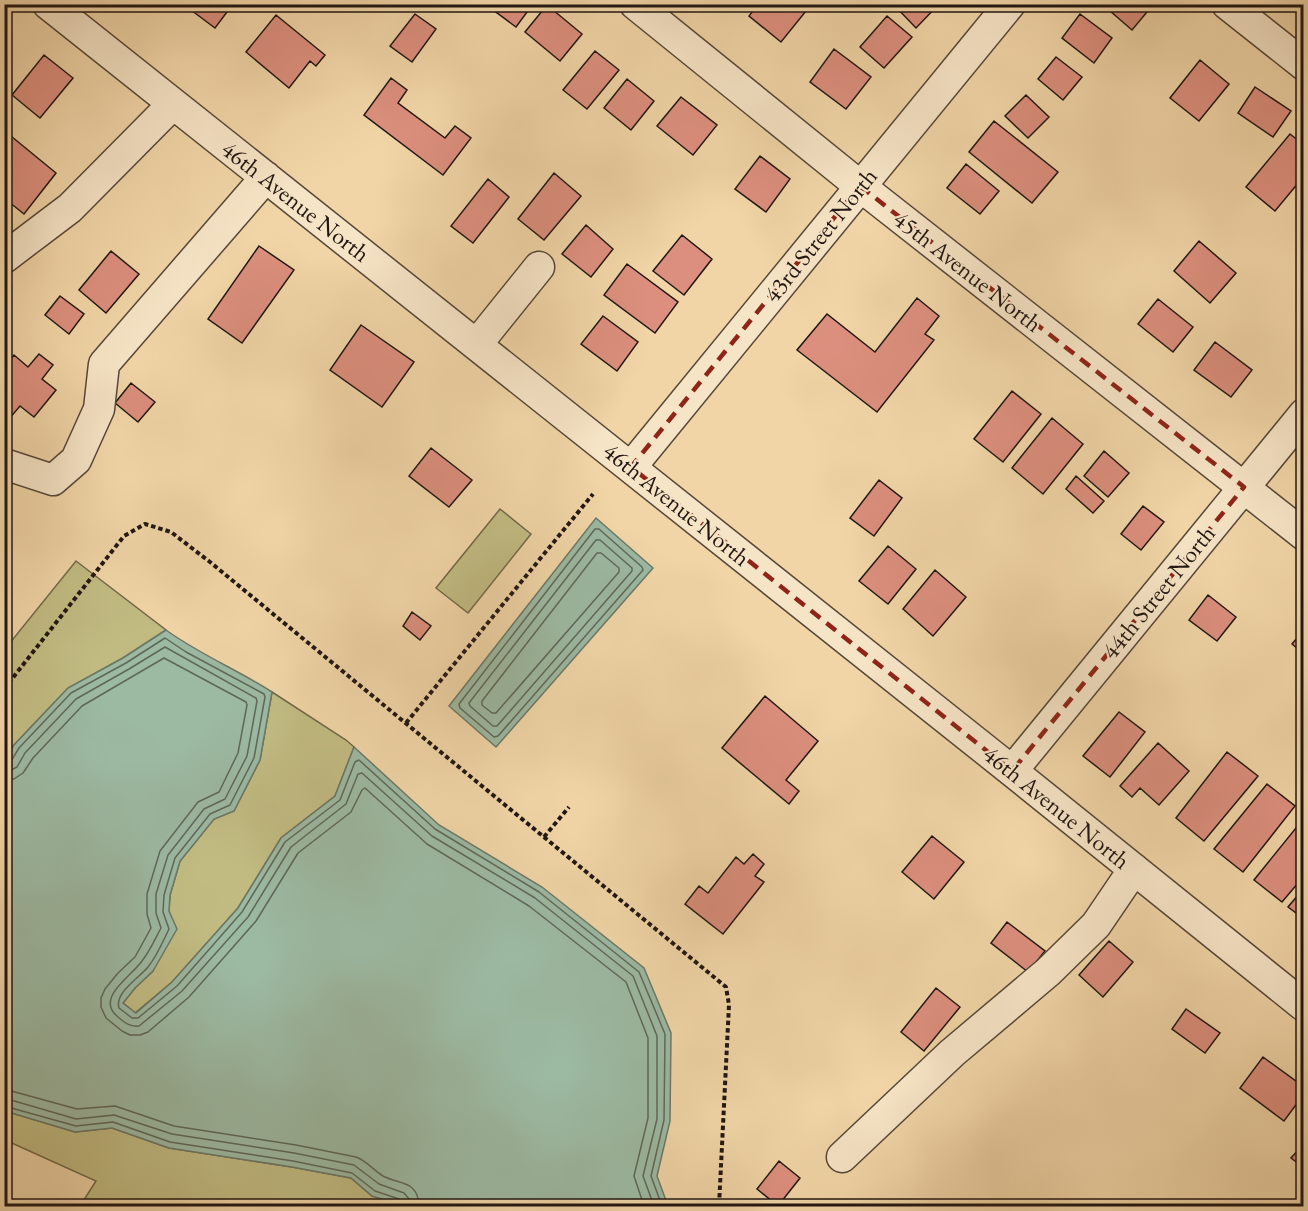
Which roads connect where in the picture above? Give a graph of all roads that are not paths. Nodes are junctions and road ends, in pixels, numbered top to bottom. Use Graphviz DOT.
graph roads {
  1 [pos="48,4"];
  2 [pos="634,4"];
  3 [pos="1010,4"];
  4 [pos="1227,4"];
  5 [pos="1304,65"];
  6 [pos="173,104"];
  7 [pos="266,177"];
  8 [pos="860,186"];
  9 [pos="4,258"];
  10 [pos="539,267"];
  11 [pos="477,344"];
  12 [pos="1304,414"];
  13 [pos="4,464"];
  14 [pos="631,467"];
  15 [pos="1244,487"];
  16 [pos="1304,535"];
  17 [pos="1012,771"];
  18 [pos="1134,869"];
  19 [pos="1304,1006"];
  20 [pos="842,1156"];
  1 -- 6 [label="street, 46th Avenue North"];
  2 -- 8 [label="street, 45th Avenue North"];
  3 -- 8 [label="street, 43rd Street North"];
  4 -- 5 [label="street"];
  6 -- 7 [label="street, 46th Avenue North"];
  6 -- 9 [label="street"];
  7 -- 11 [label="street, 46th Avenue North"];
  7 -- 13 [label="street"];
  8 -- 14 [label="street, 43rd Street North"];
  8 -- 15 [label="street, 45th Avenue North"];
  10 -- 11 [label="street"];
  11 -- 14 [label="street, 46th Avenue North"];
  12 -- 15 [label="street, 44th Street North"];
  14 -- 17 [label="street, 46th Avenue North"];
  15 -- 16 [label="street, 45th Avenue North"];
  15 -- 17 [label="street, 44th Street North"];
  17 -- 18 [label="street, 46th Avenue North"];
  18 -- 19 [label="street, 46th Avenue North"];
  18 -- 20 [label="street"];
}
